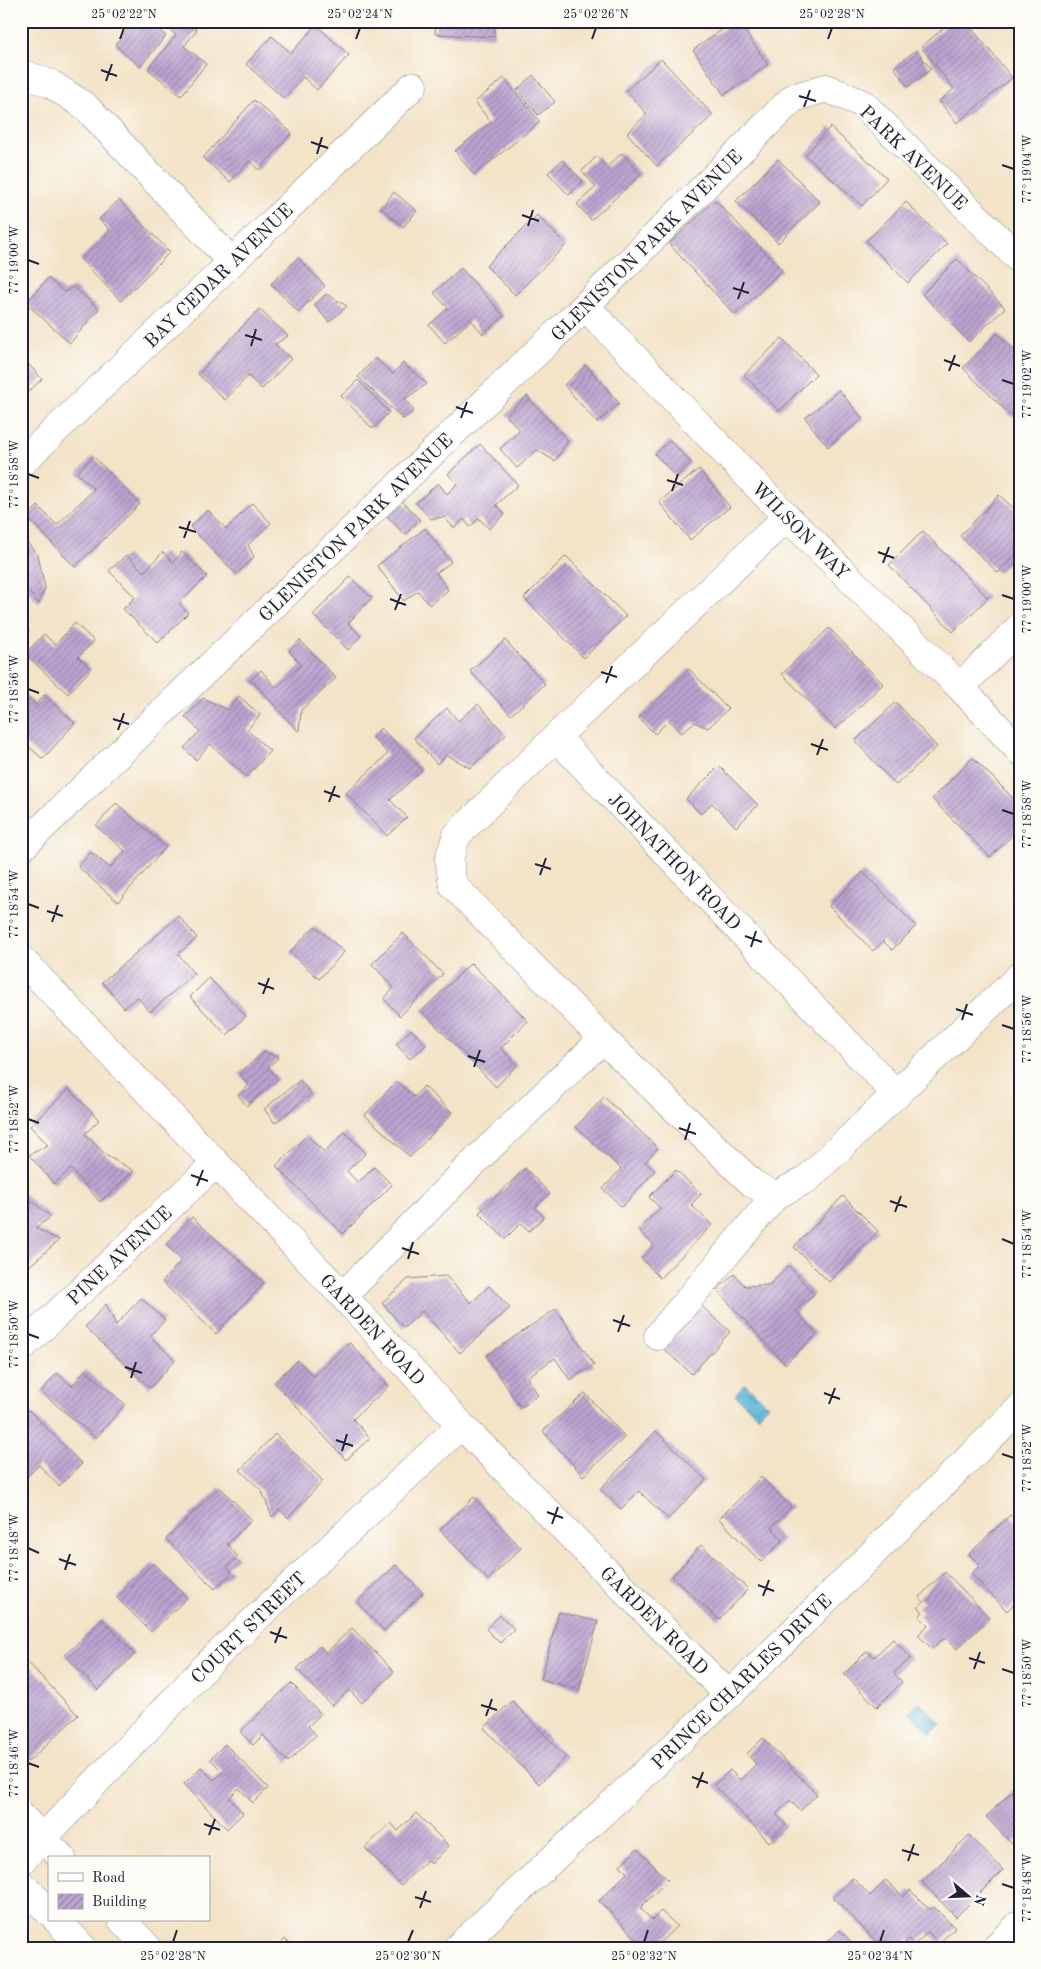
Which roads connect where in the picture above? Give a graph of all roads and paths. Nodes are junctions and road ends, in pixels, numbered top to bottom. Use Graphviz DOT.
graph roads {
  1 [pos="21,73"];
  2 [pos="413,86"];
  3 [pos="794,98"];
  4 [pos="1020,260"];
  5 [pos="232,262"];
  6 [pos="586,306"];
  7 [pos="21,463"];
  8 [pos="787,517"];
  9 [pos="1020,627"];
  10 [pos="960,687"];
  11 [pos="556,737"];
  12 [pos="1020,751"];
  13 [pos="21,848"];
  14 [pos="21,959"];
  15 [pos="1020,976"];
  16 [pos="603,1039"];
  17 [pos="897,1095"];
  18 [pos="216,1163"];
  19 [pos="775,1196"];
  20 [pos="344,1296"];
  21 [pos="658,1336"];
  22 [pos="21,1348"];
  23 [pos="1020,1408"];
  24 [pos="461,1425"];
  25 [pos="729,1695"];
  26 [pos="21,1816"];
  27 [pos="42,1838"];
  28 [pos="60,1856"];
  29 [pos="21,1861"];
  30 [pos="21,1884"];
  31 [pos="48,1911"];
  32 [pos="59,1922"];
  33 [pos="124,1922"];
  34 [pos="1020,1924"];
  35 [pos="83,1948"];
  36 [pos="148,1948"];
  37 [pos="457,1948"];
  38 [pos="995,1948"];
  1 -- 5 [label="main road"];
  2 -- 5 [label="main road, BAY CEDAR AVENUE"];
  3 -- 4 [label="main road, PARK AVENUE"];
  3 -- 6 [label="main road, GLENISTON PARK AVENUE"];
  5 -- 7 [label="main road, BAY CEDAR AVENUE"];
  6 -- 8 [label="main road, WILSON WAY"];
  6 -- 13 [label="main road, GLENISTON PARK AVENUE"];
  8 -- 10 [label="main road, WILSON WAY"];
  8 -- 11 [label="main road"];
  9 -- 10 [label="main road"];
  10 -- 12 [label="main road, WILSON WAY"];
  11 -- 16 [label="main road"];
  11 -- 17 [label="main road, JOHNATHON ROAD"];
  14 -- 18 [label="main road, GARDEN ROAD"];
  15 -- 17 [label="main road"];
  16 -- 19 [label="main road"];
  16 -- 20 [label="main road"];
  17 -- 19 [label="main road"];
  18 -- 20 [label="main road, GARDEN ROAD"];
  18 -- 22 [label="main road, PINE AVENUE"];
  19 -- 21 [label="main road"];
  20 -- 24 [label="main road, GARDEN ROAD"];
  23 -- 25 [label="main road, PRINCE CHARLES DRIVE"];
  24 -- 25 [label="main road, GARDEN ROAD"];
  24 -- 27 [label="main road, COURT STREET"];
  25 -- 37 [label="main road, PRINCE CHARLES DRIVE"];
  26 -- 27 [label="main road"];
  27 -- 28 [label="main road"];
  27 -- 29 [label="main road, COURT STREET"];
  30 -- 31 [label="main road"];
  32 -- 35 [label="main road"];
  33 -- 36 [label="main road"];
  34 -- 38 [label="main road"];
}
